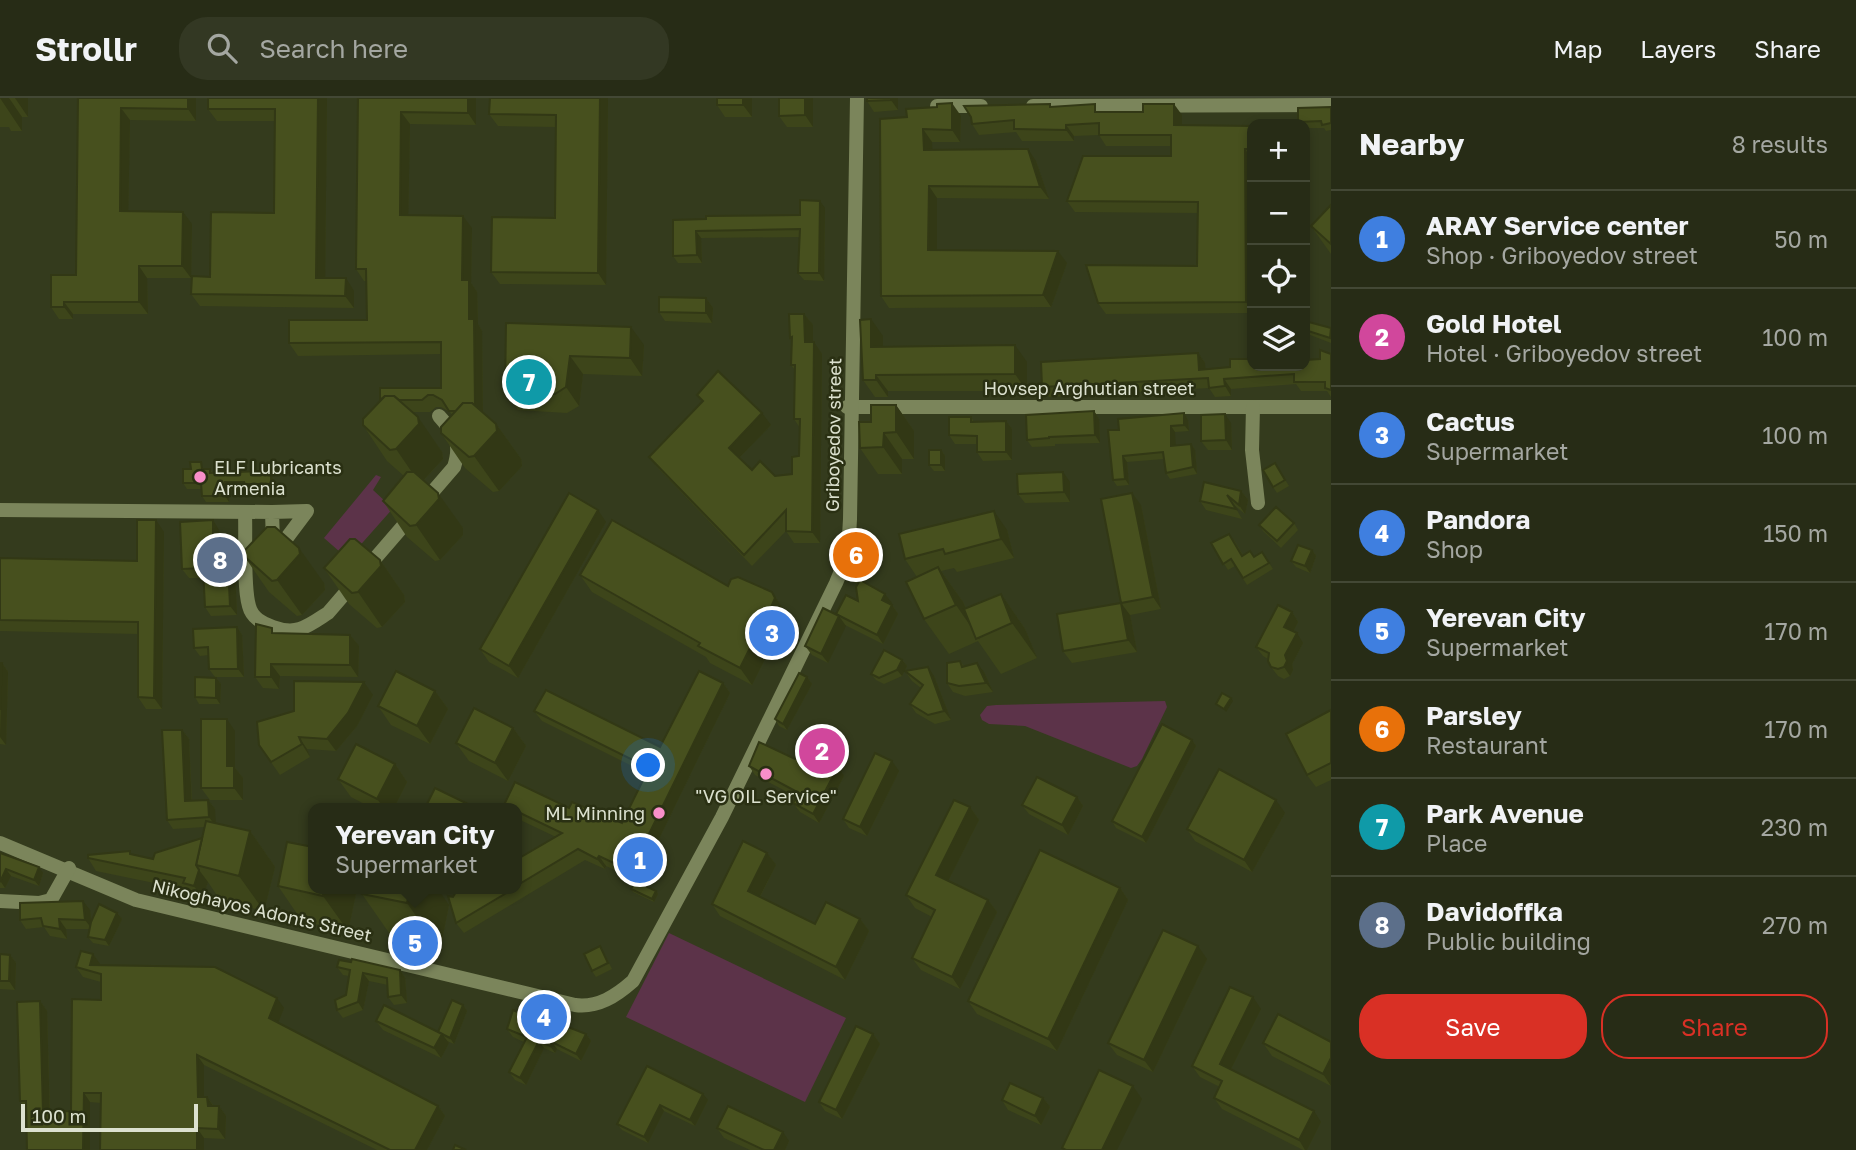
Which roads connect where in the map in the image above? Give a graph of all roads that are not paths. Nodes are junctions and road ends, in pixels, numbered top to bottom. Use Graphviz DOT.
graph roads {
  1 [pos="850,98"];
  2 [pos="857,98"];
  3 [pos="1331,105"];
  4 [pos="937,106"];
  5 [pos="998,106"];
  6 [pos="1023,106"];
  7 [pos="850,407"];
  8 [pos="1253,407"];
  9 [pos="1331,407"];
  10 [pos="439,416"];
  11 [pos="1258,503"];
  12 [pos="0,510"];
  13 [pos="272,512"];
  14 [pos="245,513"];
  15 [pos="0,837"];
  16 [pos="0,843"];
  17 [pos="68,871"];
  18 [pos="0,901"];
  19 [pos="604,998"];
  1 -- 7 [label="street, Griboyedov street"];
  2 -- 7 [label="street, Griboyedov street"];
  3 -- 6 [label="street"];
  4 -- 5 [label="street"];
  7 -- 8 [label="street, Hovsep Arghutian street"];
  7 -- 19 [label="street, Griboyedov street"];
  8 -- 9 [label="street, Hovsep Arghutian street"];
  8 -- 11 [label="street"];
  10 -- 14 [label="street"];
  12 -- 14 [label="street"];
  13 -- 14 [label="street"];
  15 -- 17 [label="street, Nikoghayos Adonts Street"];
  16 -- 17 [label="street, Nikoghayos Adonts Street"];
  17 -- 18 [label="street"];
  17 -- 19 [label="street, Nikoghayos Adonts Street"];
}
